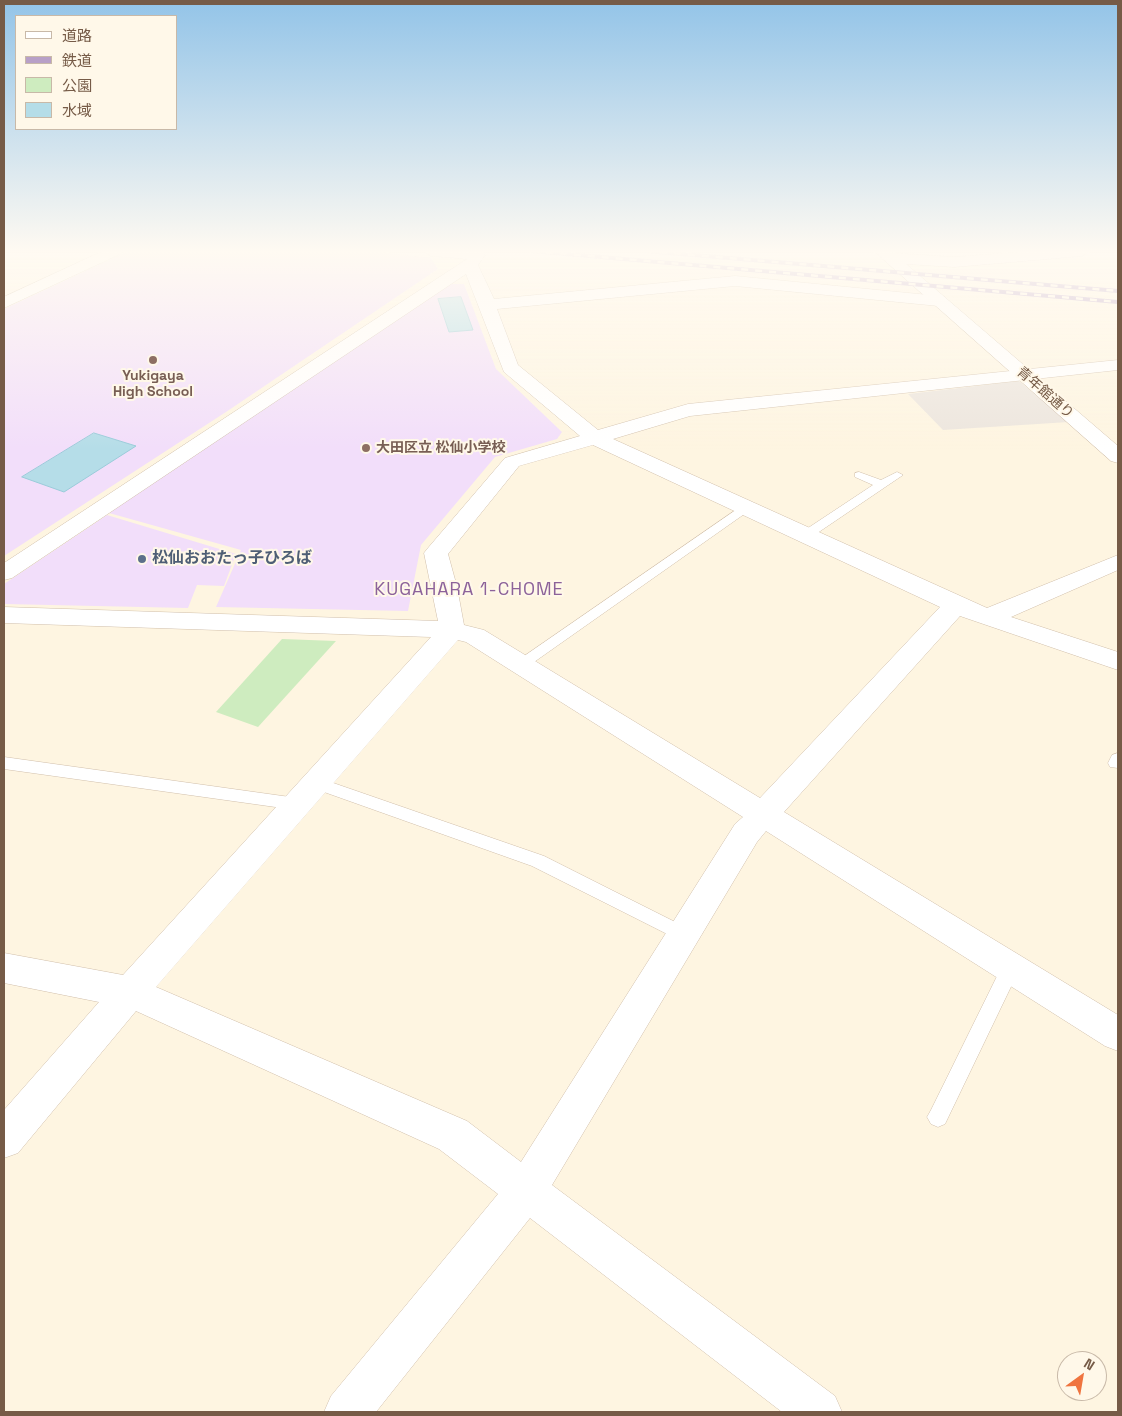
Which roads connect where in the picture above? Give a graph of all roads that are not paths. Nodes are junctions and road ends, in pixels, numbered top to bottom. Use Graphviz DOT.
graph roads {
  1 [pos="385,317"];
  2 [pos="491,317"];
  3 [pos="957,317"];
  4 [pos="1118,365"];
  5 [pos="1024,375"];
  6 [pos="595,438"];
  7 [pos="1118,457"];
  8 [pos="859,475"];
  9 [pos="897,475"];
  10 [pos="882,485"];
  11 [pos="746,507"];
  12 [pos="806,535"];
  13 [pos="1118,562"];
  14 [pos="4,573"];
  15 [pos="971,611"];
  16 [pos="4,616"];
  17 [pos="452,630"];
  18 [pos="1118,662"];
  19 [pos="522,664"];
  20 [pos="4,763"];
  21 [pos="306,794"];
  22 [pos="764,816"];
  23 [pos="683,934"];
  24 [pos="4,968"];
  25 [pos="1011,968"];
  26 [pos="130,992"];
  27 [pos="1118,1034"];
  28 [pos="938,1117"];
  29 [pos="4,1139"];
  30 [pos="526,1191"];
  31 [pos="347,1412"];
  32 [pos="819,1412"];
  1 -- 14 [label="street"];
  2 -- 6 [label="street"];
  3 -- 5 [label="street, 青年館通り"];
  4 -- 5 [label="street"];
  5 -- 6 [label="street"];
  5 -- 7 [label="street, 青年館通り"];
  6 -- 11 [label="street"];
  6 -- 17 [label="street"];
  8 -- 10 [label="lane"];
  9 -- 10 [label="lane"];
  10 -- 12 [label="lane"];
  11 -- 12 [label="street"];
  11 -- 19 [label="lane"];
  12 -- 15 [label="street"];
  13 -- 15 [label="street"];
  15 -- 18 [label="street"];
  15 -- 22 [label="street"];
  16 -- 17 [label="street"];
  17 -- 19 [label="street"];
  17 -- 21 [label="street"];
  19 -- 22 [label="street"];
  20 -- 21 [label="lane"];
  21 -- 23 [label="lane"];
  21 -- 26 [label="street"];
  22 -- 23 [label="street"];
  22 -- 25 [label="street"];
  23 -- 30 [label="street"];
  24 -- 26 [label="street"];
  25 -- 27 [label="street"];
  25 -- 28 [label="lane"];
  26 -- 29 [label="street"];
  26 -- 30 [label="street"];
  30 -- 31 [label="street"];
  30 -- 32 [label="street"];
}
